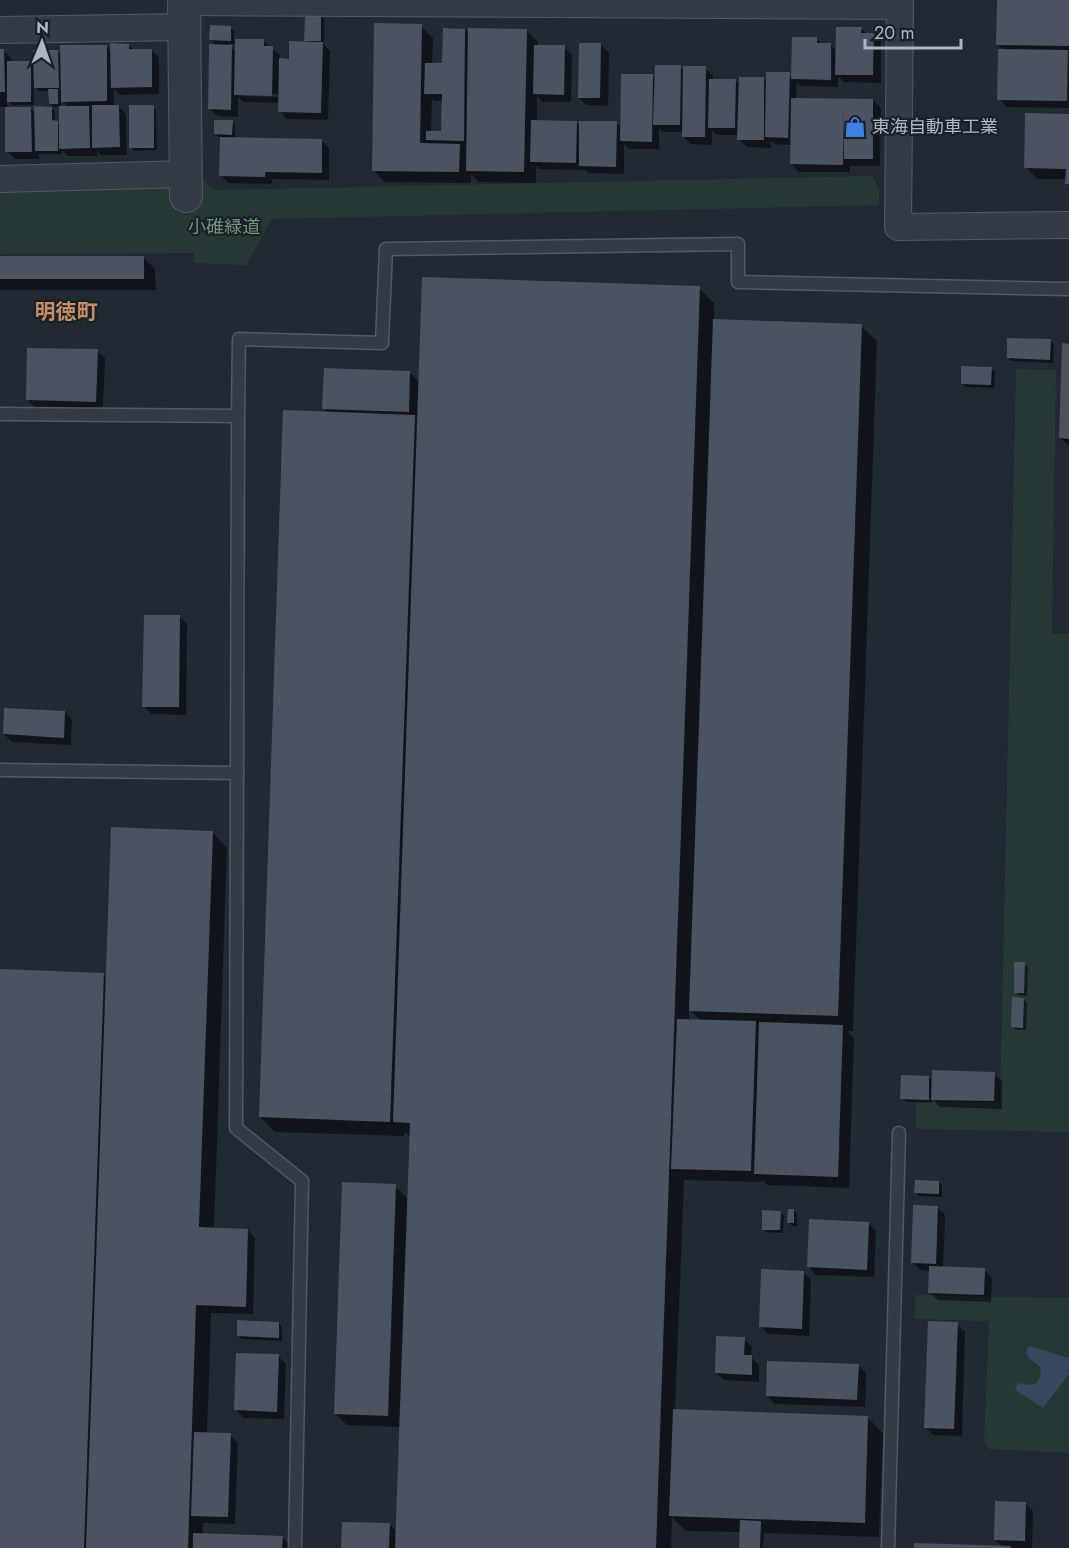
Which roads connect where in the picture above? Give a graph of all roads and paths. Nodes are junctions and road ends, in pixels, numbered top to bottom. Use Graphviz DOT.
graph roads {
  1 [pos="900,3"];
  2 [pos="184,10"];
  3 [pos="0,30"];
  4 [pos="0,179"];
  5 [pos="186,185"];
  6 [pos="1069,225"];
  7 [pos="1069,289"];
  8 [pos="0,414"];
  9 [pos="238,416"];
  10 [pos="0,770"];
  11 [pos="237,772"];
  12 [pos="899,1133"];
  13 [pos="295,1548"];
  14 [pos="888,1548"];
  1 -- 2 [label="street"];
  1 -- 6 [label="street"];
  2 -- 3 [label="street"];
  2 -- 5 [label="street"];
  4 -- 5 [label="street"];
  7 -- 9 [label="lane"];
  8 -- 9 [label="lane"];
  9 -- 11 [label="lane"];
  10 -- 11 [label="lane"];
  11 -- 13 [label="lane"];
  12 -- 14 [label="lane"];
}
